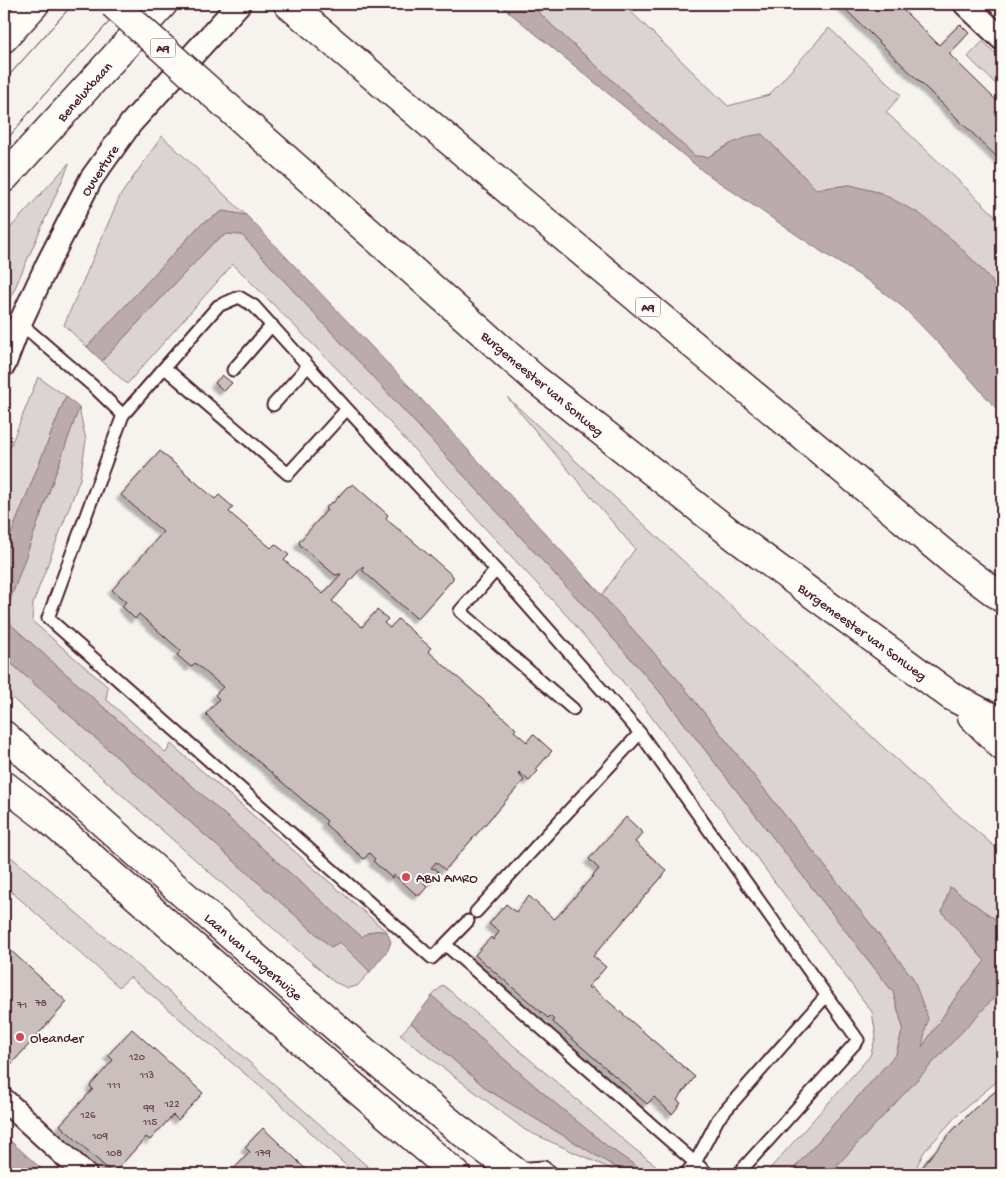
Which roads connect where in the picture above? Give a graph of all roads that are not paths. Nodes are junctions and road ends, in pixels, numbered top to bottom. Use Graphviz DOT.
graph roads {
  1 [pos="35,4"];
  2 [pos="113,4"];
  3 [pos="163,4"];
  4 [pos="239,4"];
  5 [pos="965,4"];
  6 [pos="302,6"];
  7 [pos="4,38"];
  8 [pos="1002,39"];
  9 [pos="4,178"];
  10 [pos="20,323"];
  11 [pos="272,325"];
  12 [pos="4,365"];
  13 [pos="308,366"];
  14 [pos="165,368"];
  15 [pos="233,370"];
  16 [pos="272,405"];
  17 [pos="347,409"];
  18 [pos="123,415"];
  19 [pos="496,570"];
  20 [pos="1002,598"];
  21 [pos="951,696"];
  22 [pos="573,709"];
  23 [pos="1002,723"];
  24 [pos="640,733"];
  25 [pos="4,735"];
  26 [pos="1002,746"];
  27 [pos="4,785"];
  28 [pos="476,912"];
  29 [pos="468,921"];
  30 [pos="446,945"];
  31 [pos="826,996"];
  32 [pos="4,1100"];
  33 [pos="695,1163"];
  34 [pos="515,1172"];
  35 [pos="85,1174"];
  36 [pos="456,1174"];
  37 [pos="553,1174"];
  38 [pos="685,1174"];
  39 [pos="708,1174"];
  40 [pos="738,1174"];
  1 -- 7 [label="main road"];
  2 -- 21 [label="main road, Burgemeester van Sonweg / A9, bridge"];
  3 -- 9 [label="main road, Beneluxbaan"];
  4 -- 10 [label="street, Ouverture"];
  5 -- 8 [label="street"];
  6 -- 20 [label="main road, A9"];
  10 -- 12 [label="street, Ouverture"];
  10 -- 18 [label="lane"];
  11 -- 13 [label="lane"];
  11 -- 14 [label="lane"];
  11 -- 15 [label="lane"];
  13 -- 16 [label="lane"];
  13 -- 17 [label="lane"];
  14 -- 17 [label="lane"];
  14 -- 18 [label="lane"];
  17 -- 19 [label="lane"];
  18 -- 30 [label="lane"];
  19 -- 22 [label="lane"];
  19 -- 24 [label="lane"];
  21 -- 23 [label="main road, Burgemeester van Sonweg / A9"];
  21 -- 26 [label="main road, A9"];
  24 -- 28 [label="lane"];
  24 -- 31 [label="lane"];
  25 -- 34 [label="main road, Laan van Langerhuize"];
  27 -- 36 [label="main road"];
  29 -- 30 [label="lane"];
  30 -- 33 [label="lane"];
  31 -- 33 [label="lane"];
  31 -- 40 [label="lane"];
  32 -- 35 [label="street"];
  33 -- 38 [label="lane"];
  33 -- 39 [label="lane"];
  34 -- 37 [label="lane, Laan van Langerhuize"];
}
